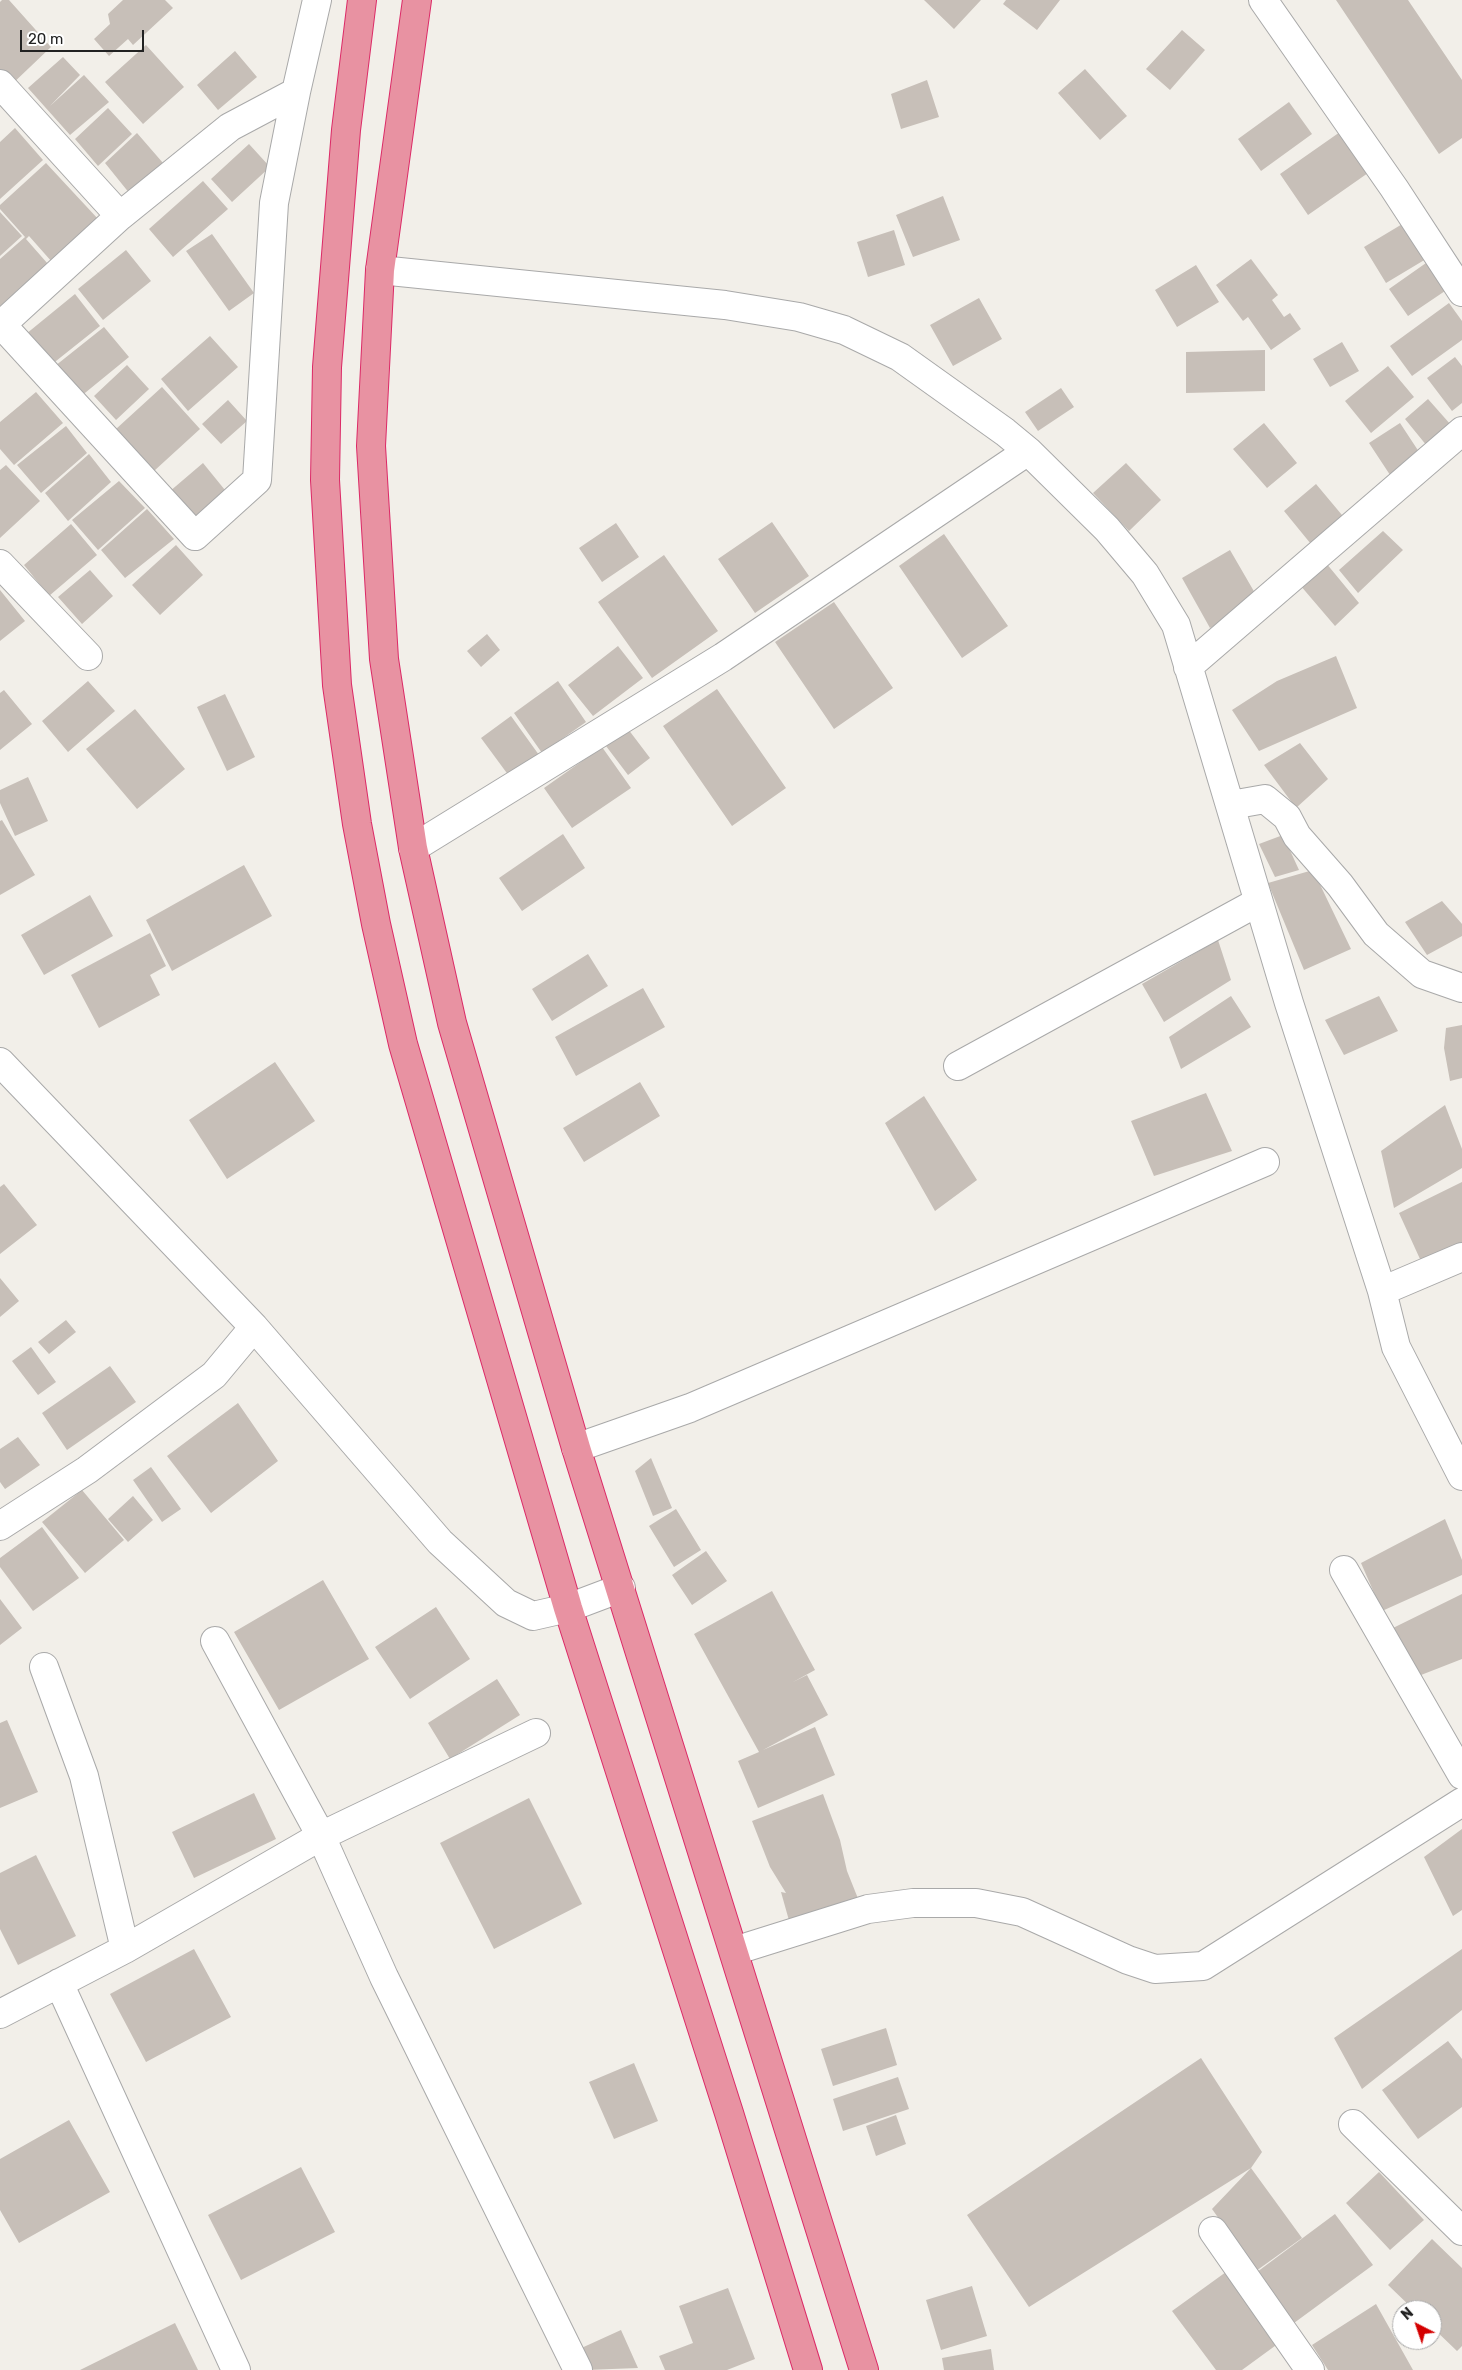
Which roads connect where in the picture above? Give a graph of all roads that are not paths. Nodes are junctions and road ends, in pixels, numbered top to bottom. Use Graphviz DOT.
graph roads {
  1 [pos="317,0"];
  2 [pos="362,0"];
  3 [pos="417,0"];
  4 [pos="1263,0"];
  5 [pos="0,84"];
  6 [pos="296,92"];
  7 [pos="120,216"];
  8 [pos="380,270"];
  9 [pos="1462,292"];
  10 [pos="1,325"];
  11 [pos="1462,432"];
  12 [pos="1028,452"];
  13 [pos="0,564"];
  14 [pos="88,656"];
  15 [pos="1188,667"];
  16 [pos="1231,805"];
  17 [pos="413,848"];
  18 [pos="1258,902"];
  19 [pos="1462,988"];
  20 [pos="0,1062"];
  21 [pos="958,1066"];
  22 [pos="1265,1162"];
  23 [pos="1462,1257"];
  24 [pos="1382,1291"];
  25 [pos="254,1327"];
  26 [pos="576,1448"];
  27 [pos="1462,1476"];
  28 [pos="0,1526"];
  29 [pos="1344,1570"];
  30 [pos="621,1588"];
  31 [pos="568,1608"];
  32 [pos="214,1641"];
  33 [pos="44,1667"];
  34 [pos="536,1734"];
  35 [pos="1462,1775"];
  36 [pos="1462,1802"];
  37 [pos="321,1836"];
  38 [pos="125,1949"];
  39 [pos="734,1952"];
  40 [pos="59,1983"];
  41 [pos="0,2014"];
  42 [pos="1353,2124"];
  43 [pos="1213,2230"];
  44 [pos="1462,2231"];
  45 [pos="236,2370"];
  46 [pos="578,2370"];
  47 [pos="808,2370"];
  48 [pos="864,2370"];
  49 [pos="1310,2370"];
  1 -- 6 [label="street"];
  2 -- 31 [label="highway"];
  3 -- 8 [label="highway"];
  4 -- 9 [label="street"];
  5 -- 7 [label="street"];
  6 -- 7 [label="street"];
  6 -- 10 [label="street"];
  7 -- 10 [label="street"];
  8 -- 12 [label="street"];
  8 -- 17 [label="highway"];
  11 -- 15 [label="street"];
  12 -- 15 [label="street"];
  12 -- 17 [label="street"];
  13 -- 14 [label="street"];
  15 -- 16 [label="street"];
  16 -- 18 [label="street"];
  16 -- 19 [label="street"];
  17 -- 26 [label="highway"];
  18 -- 21 [label="street"];
  18 -- 24 [label="street"];
  20 -- 25 [label="street"];
  22 -- 26 [label="street"];
  23 -- 24 [label="street"];
  24 -- 27 [label="street"];
  25 -- 28 [label="street"];
  25 -- 31 [label="street"];
  26 -- 30 [label="highway"];
  29 -- 35 [label="street"];
  30 -- 31 [label="street"];
  30 -- 39 [label="highway"];
  31 -- 47 [label="highway"];
  32 -- 37 [label="street"];
  33 -- 38 [label="street"];
  34 -- 37 [label="street"];
  36 -- 39 [label="street"];
  37 -- 38 [label="street"];
  37 -- 46 [label="street"];
  38 -- 40 [label="street"];
  39 -- 48 [label="highway"];
  40 -- 41 [label="street"];
  40 -- 45 [label="street"];
  42 -- 44 [label="street"];
  43 -- 49 [label="street"];
}
